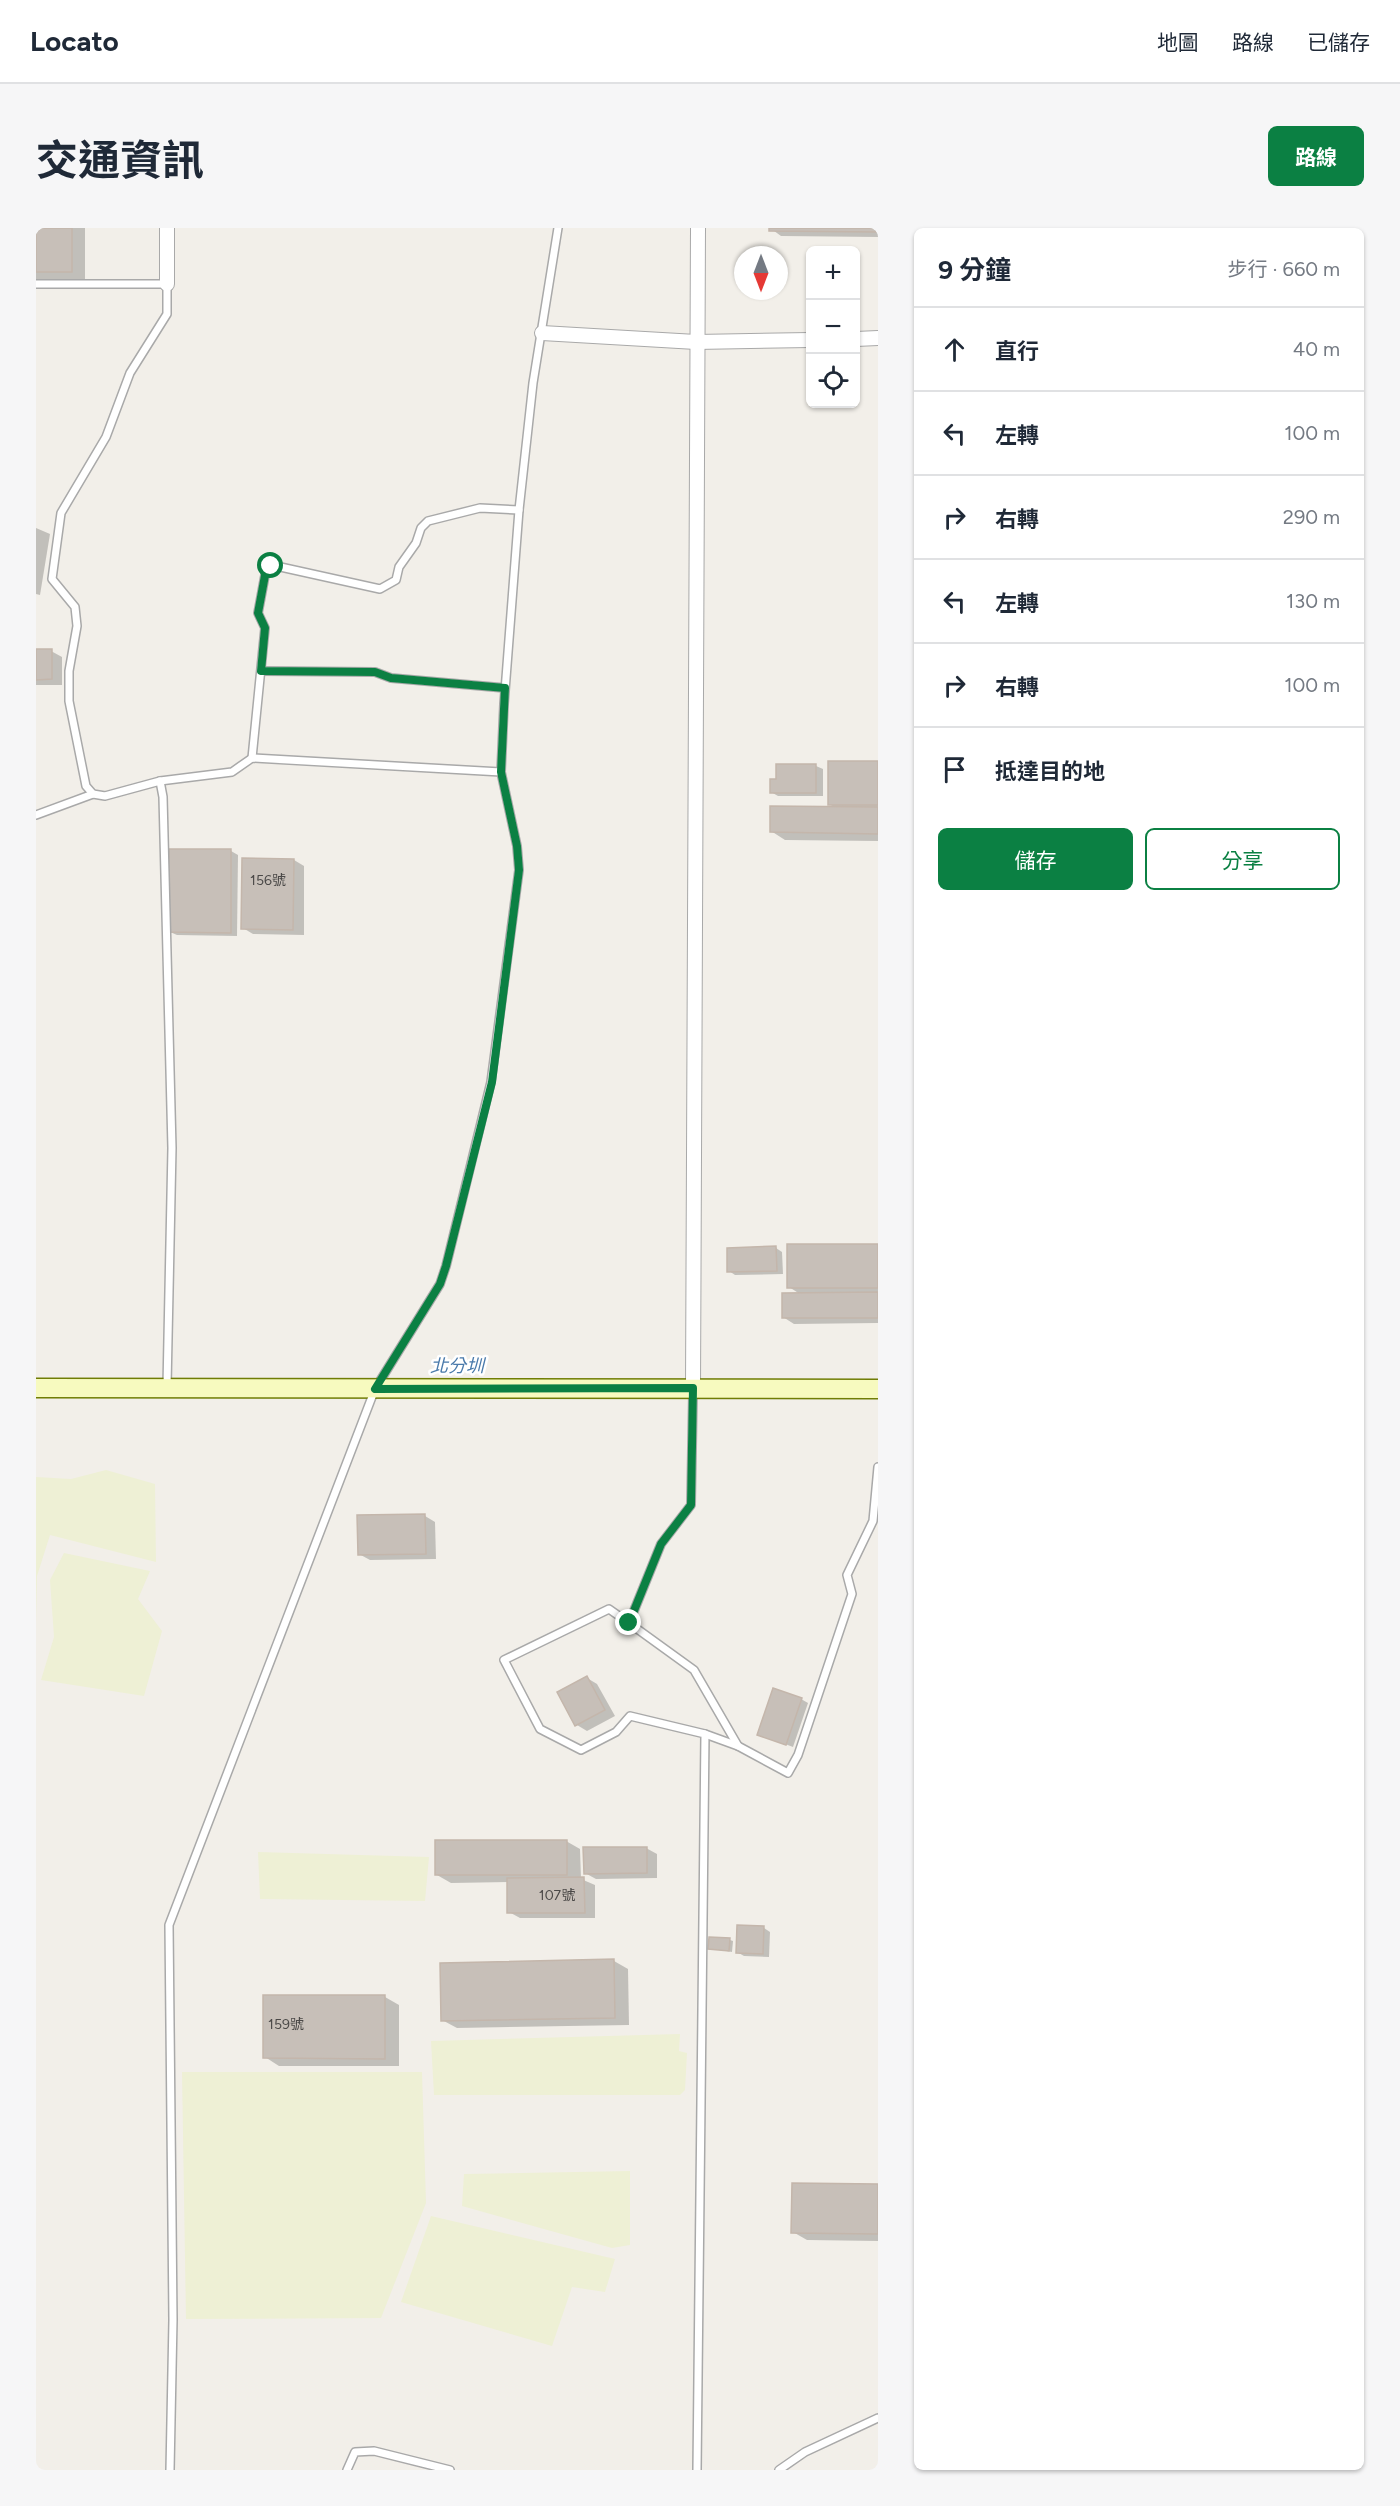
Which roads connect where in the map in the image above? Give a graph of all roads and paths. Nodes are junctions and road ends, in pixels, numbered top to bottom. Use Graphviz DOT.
graph roads {
  1 [pos="167,228"];
  2 [pos="558,228"];
  3 [pos="698,228"];
  4 [pos="36,284"];
  5 [pos="167,284"];
  6 [pos="542,333"];
  7 [pos="878,338"];
  8 [pos="860,339"];
  9 [pos="806,340"];
  10 [pos="696,342"];
  11 [pos="519,510"];
  12 [pos="261,671"];
  13 [pos="505,688"];
  14 [pos="252,758"];
  15 [pos="501,772"];
  16 [pos="160,781"];
  17 [pos="93,794"];
  18 [pos="36,815"];
  19 [pos="692,1379"];
  20 [pos="167,1380"];
  21 [pos="36,1388"];
  22 [pos="375,1389"];
  23 [pos="878,1389"];
  24 [pos="878,1467"];
  25 [pos="876,1522"];
  26 [pos="629,1623"];
  27 [pos="705,1734"];
  28 [pos="738,1746"];
  29 [pos="878,2418"];
  30 [pos="170,2470"];
  31 [pos="347,2470"];
  32 [pos="450,2470"];
  33 [pos="697,2470"];
  34 [pos="779,2470"];
  1 -- 5 [label="street"];
  2 -- 6 [label="lane"];
  3 -- 10 [label="street"];
  4 -- 5 [label="lane"];
  5 -- 17 [label="lane"];
  6 -- 10 [label="street"];
  6 -- 11 [label="lane"];
  7 -- 8 [label="street"];
  9 -- 10 [label="street"];
  10 -- 19 [label="street"];
  11 -- 12 [label="lane"];
  11 -- 13 [label="lane"];
  12 -- 13 [label="lane"];
  12 -- 14 [label="lane"];
  13 -- 15 [label="lane"];
  14 -- 15 [label="lane"];
  14 -- 16 [label="lane"];
  15 -- 22 [label="lane"];
  16 -- 17 [label="lane"];
  16 -- 20 [label="lane"];
  17 -- 18 [label="lane"];
  19 -- 22 [label="street"];
  19 -- 23 [label="street"];
  19 -- 26 [label="lane"];
  20 -- 21 [label="street"];
  20 -- 22 [label="street"];
  22 -- 30 [label="lane"];
  24 -- 25 [label="lane"];
  25 -- 28 [label="lane"];
  26 -- 27 [label="lane"];
  26 -- 28 [label="lane"];
  27 -- 28 [label="lane"];
  27 -- 33 [label="lane"];
  29 -- 34 [label="lane"];
  31 -- 32 [label="lane"];
}
